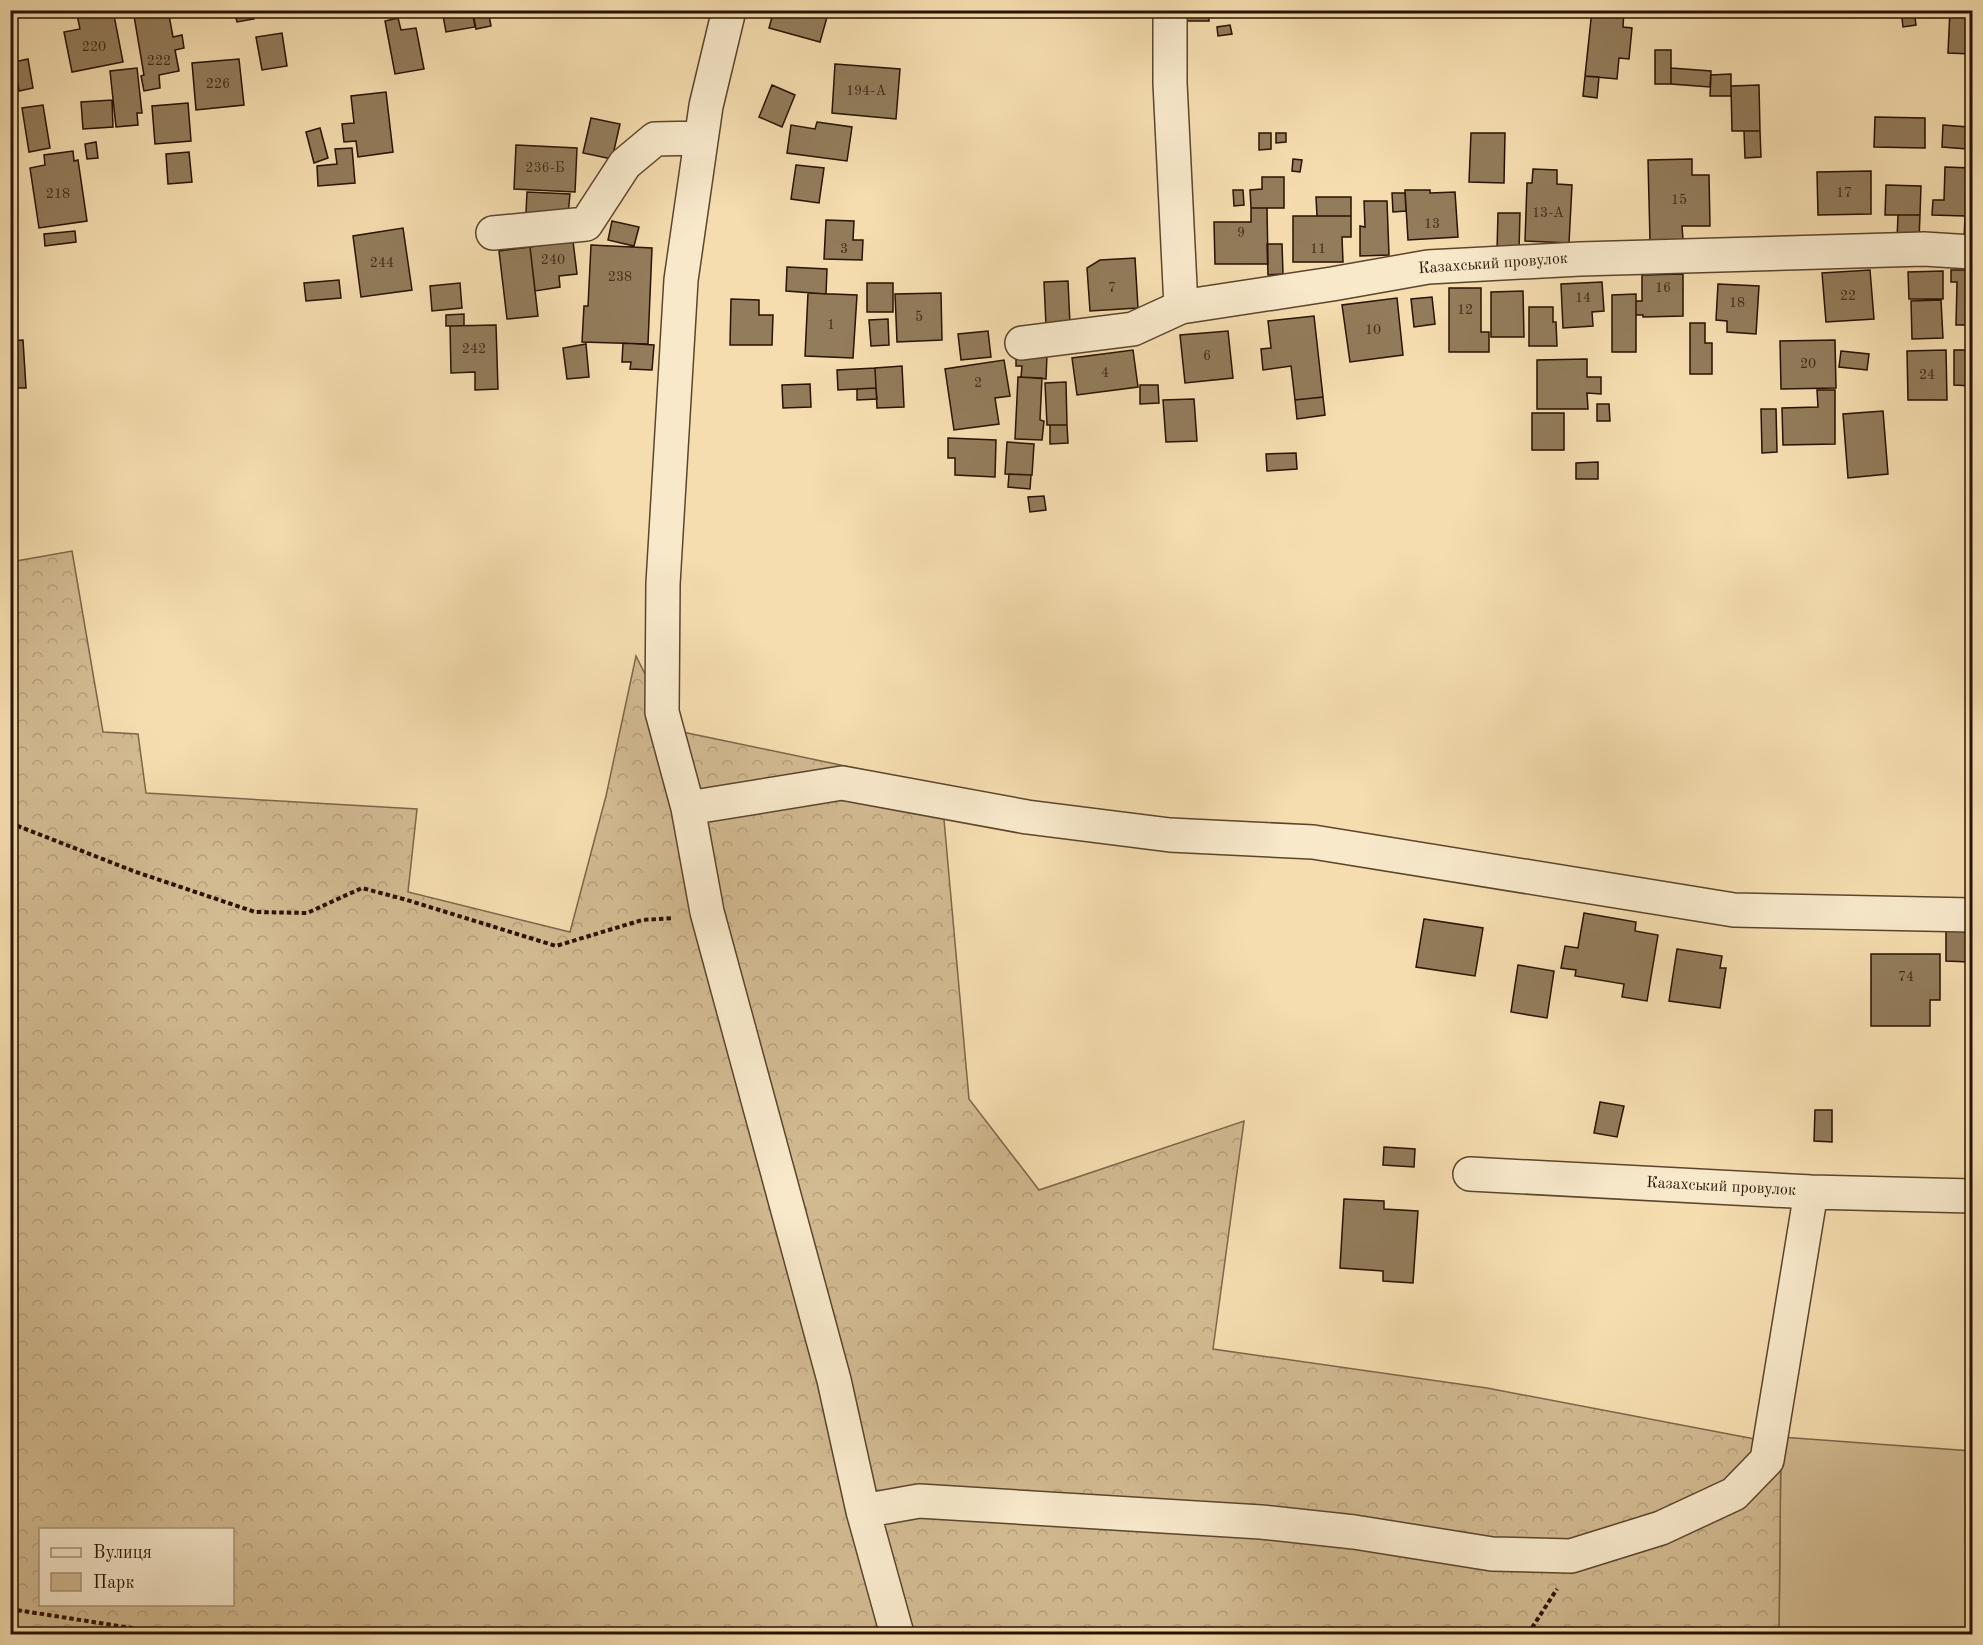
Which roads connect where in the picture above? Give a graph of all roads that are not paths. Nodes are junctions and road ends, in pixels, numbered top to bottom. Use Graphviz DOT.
graph roads {
  1 [pos="729,10"];
  2 [pos="1170,10"];
  3 [pos="701,138"];
  4 [pos="493,233"];
  5 [pos="1972,252"];
  6 [pos="1181,307"];
  7 [pos="1022,343"];
  8 [pos="688,808"];
  9 [pos="1972,915"];
  10 [pos="1470,1174"];
  11 [pos="1811,1192"];
  12 [pos="1972,1196"];
  13 [pos="863,1511"];
  14 [pos="897,1635"];
  1 -- 3 [label="street"];
  2 -- 6 [label="street"];
  3 -- 4 [label="street"];
  3 -- 8 [label="street"];
  5 -- 6 [label="street, Казахський провулок"];
  6 -- 7 [label="street, Казахський провулок"];
  8 -- 9 [label="street"];
  8 -- 13 [label="street"];
  10 -- 11 [label="street, Казахський провулок"];
  11 -- 12 [label="street, Казахський провулок"];
  11 -- 13 [label="street"];
  13 -- 14 [label="street"];
}
